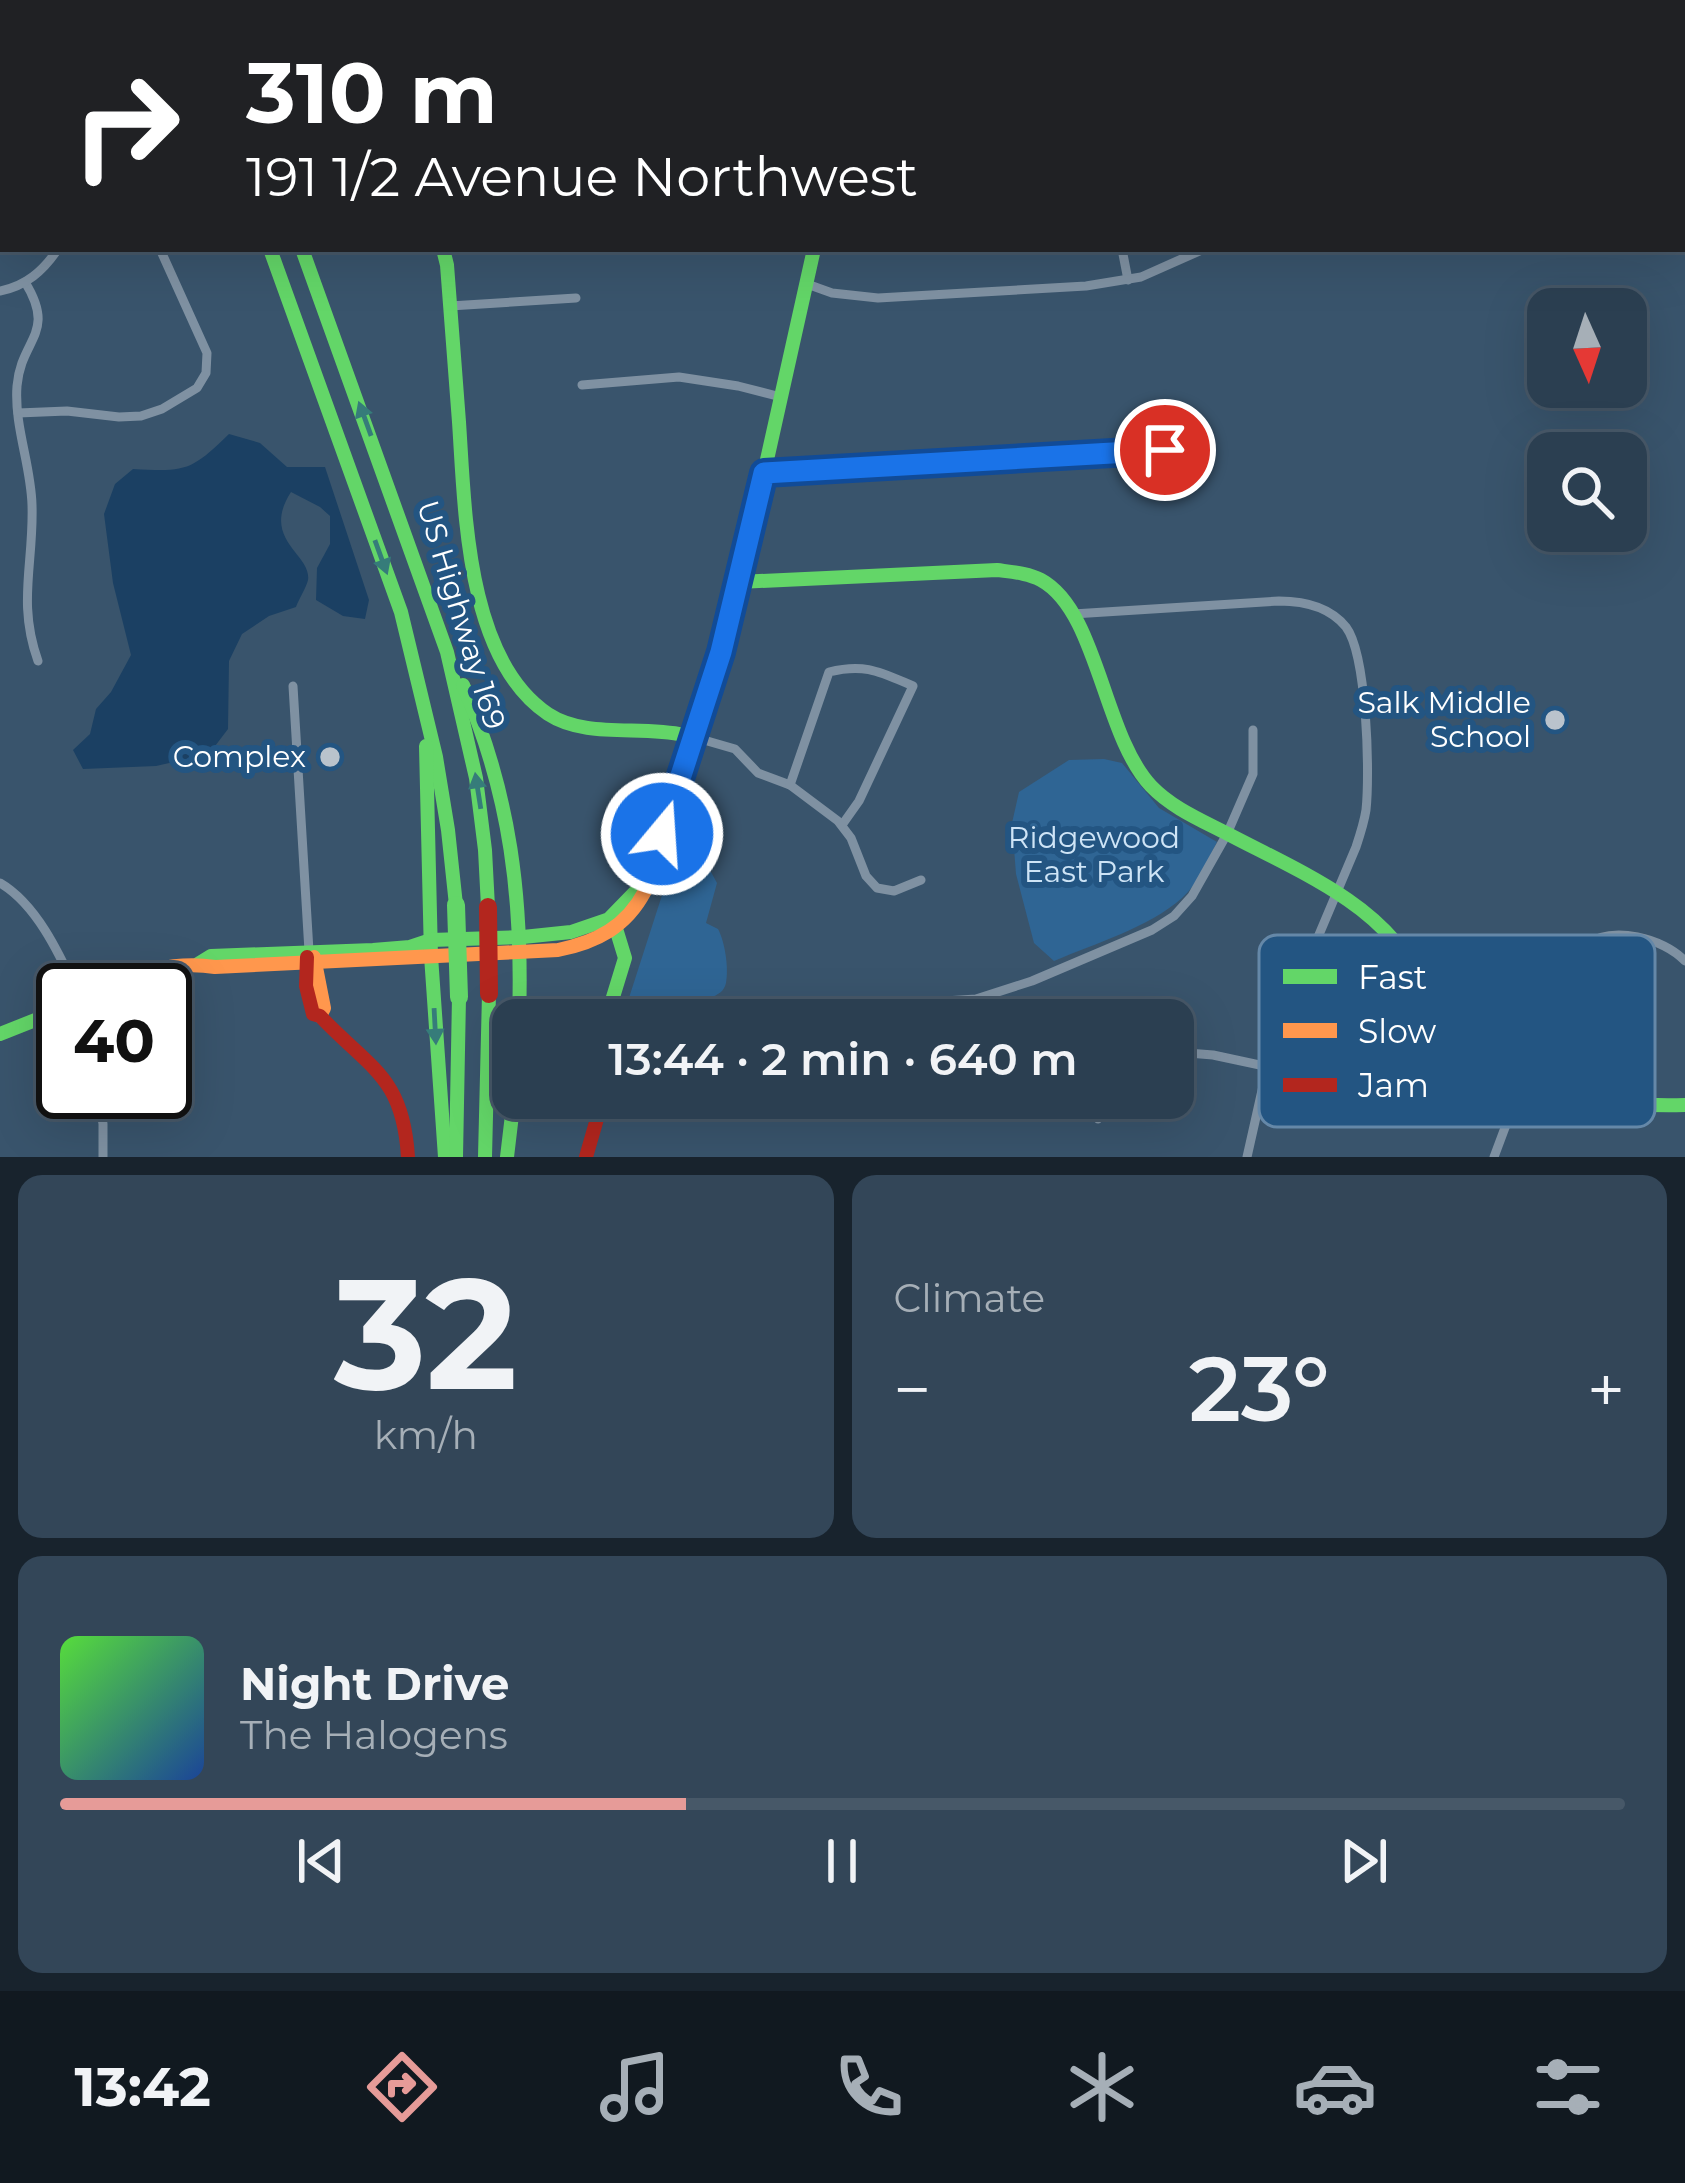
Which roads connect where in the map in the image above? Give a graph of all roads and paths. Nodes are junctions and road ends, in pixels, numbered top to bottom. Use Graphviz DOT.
graph roads {
  1 [pos="56,252"];
  2 [pos="161,252"];
  3 [pos="271,252"];
  4 [pos="303,252"];
  5 [pos="443,252"];
  6 [pos="813,252"];
  7 [pos="1123,252"];
  8 [pos="1198,252"];
  9 [pos="1128,280"];
  10 [pos="25,282"];
  11 [pos="807,284"];
  12 [pos="0,291"];
  13 [pos="577,298"];
  14 [pos="450,306"];
  15 [pos="582,385"];
  16 [pos="781,398"];
  17 [pos="19,413"];
  18 [pos="1208,445"];
  19 [pos="764,473"];
  20 [pos="739,582"];
  21 [pos="1072,614"];
  22 [pos="447,652"];
  23 [pos="414,658"];
  24 [pos="38,661"];
  25 [pos="292,686"];
  26 [pos="1253,730"];
  27 [pos="689,736"];
  28 [pos="790,785"];
  29 [pos="842,825"];
  30 [pos="1227,834"];
  31 [pos="921,880"];
  32 [pos="0,883"];
  33 [pos="1336,893"];
  34 [pos="614,923"];
  35 [pos="1318,935"];
  36 [pos="1389,935"];
  37 [pos="519,944"];
  38 [pos="1655,944"];
  39 [pos="431,948"];
  40 [pos="310,958"];
  41 [pos="1685,962"];
  42 [pos="62,963"];
  43 [pos="192,965"];
  44 [pos="519,999"];
  45 [pos="615,999"];
  46 [pos="976,999"];
  47 [pos="36,1020"];
  48 [pos="0,1034"];
  49 [pos="1194,1054"];
  50 [pos="1259,1065"];
  51 [pos="1259,1100"];
  52 [pos="1685,1105"];
  53 [pos="1655,1106"];
  54 [pos="102,1119"];
  55 [pos="512,1119"];
  56 [pos="597,1119"];
  57 [pos="1505,1127"];
  58 [pos="103,1157"];
  59 [pos="408,1157"];
  60 [pos="445,1157"];
  61 [pos="456,1157"];
  62 [pos="485,1157"];
  63 [pos="507,1157"];
  64 [pos="586,1157"];
  65 [pos="1247,1157"];
  66 [pos="1494,1157"];
  1 -- 10 [label="street"];
  2 -- 17 [label="street"];
  3 -- 23 [label="main road, US Highway 169, one-way"];
  22 -- 4 [label="main road, US Highway 169, one-way"];
  5 -- 14 [label="main road"];
  6 -- 11 [label="main road"];
  7 -- 9 [label="street"];
  8 -- 9 [label="street"];
  9 -- 11 [label="street"];
  10 -- 12 [label="street"];
  10 -- 17 [label="street"];
  11 -- 16 [label="main road"];
  13 -- 14 [label="street"];
  14 -- 27 [label="main road"];
  15 -- 16 [label="street"];
  16 -- 19 [label="main road"];
  17 -- 24 [label="street"];
  18 -- 19 [label="street"];
  19 -- 20 [label="main road"];
  20 -- 21 [label="main road"];
  20 -- 27 [label="main road"];
  21 -- 30 [label="main road"];
  21 -- 33 [label="street"];
  22 -- 37 [label="main road"];
  62 -- 22 [label="main road, US Highway 169, one-way, bridge"];
  23 -- 39 [label="main road"];
  23 -- 61 [label="main road, US Highway 169, bridge"];
  25 -- 40 [label="street"];
  26 -- 30 [label="street"];
  27 -- 28 [label="street"];
  27 -- 34 [label="main road"];
  28 -- 29 [label="street"];
  28 -- 29 [label="street"];
  29 -- 31 [label="street"];
  30 -- 33 [label="main road"];
  30 -- 46 [label="street"];
  32 -- 42 [label="street"];
  33 -- 35 [label="street"];
  33 -- 36 [label="main road"];
  34 -- 37 [label="main road"];
  34 -- 45 [label="main road"];
  37 -- 39 [label="main road"];
  37 -- 44 [label="main road"];
  38 -- 41 [label="street"];
  39 -- 40 [label="main road"];
  39 -- 60 [label="main road, one-way"];
  40 -- 43 [label="main road"];
  40 -- 59 [label="main road"];
  47 -- 48 [label="main road"];
  49 -- 50 [label="street"];
  51 -- 65 [label="street"];
  52 -- 53 [label="main road"];
  54 -- 58 [label="street"];
  55 -- 63 [label="main road"];
  56 -- 64 [label="main road"];
  57 -- 66 [label="street"];
}
